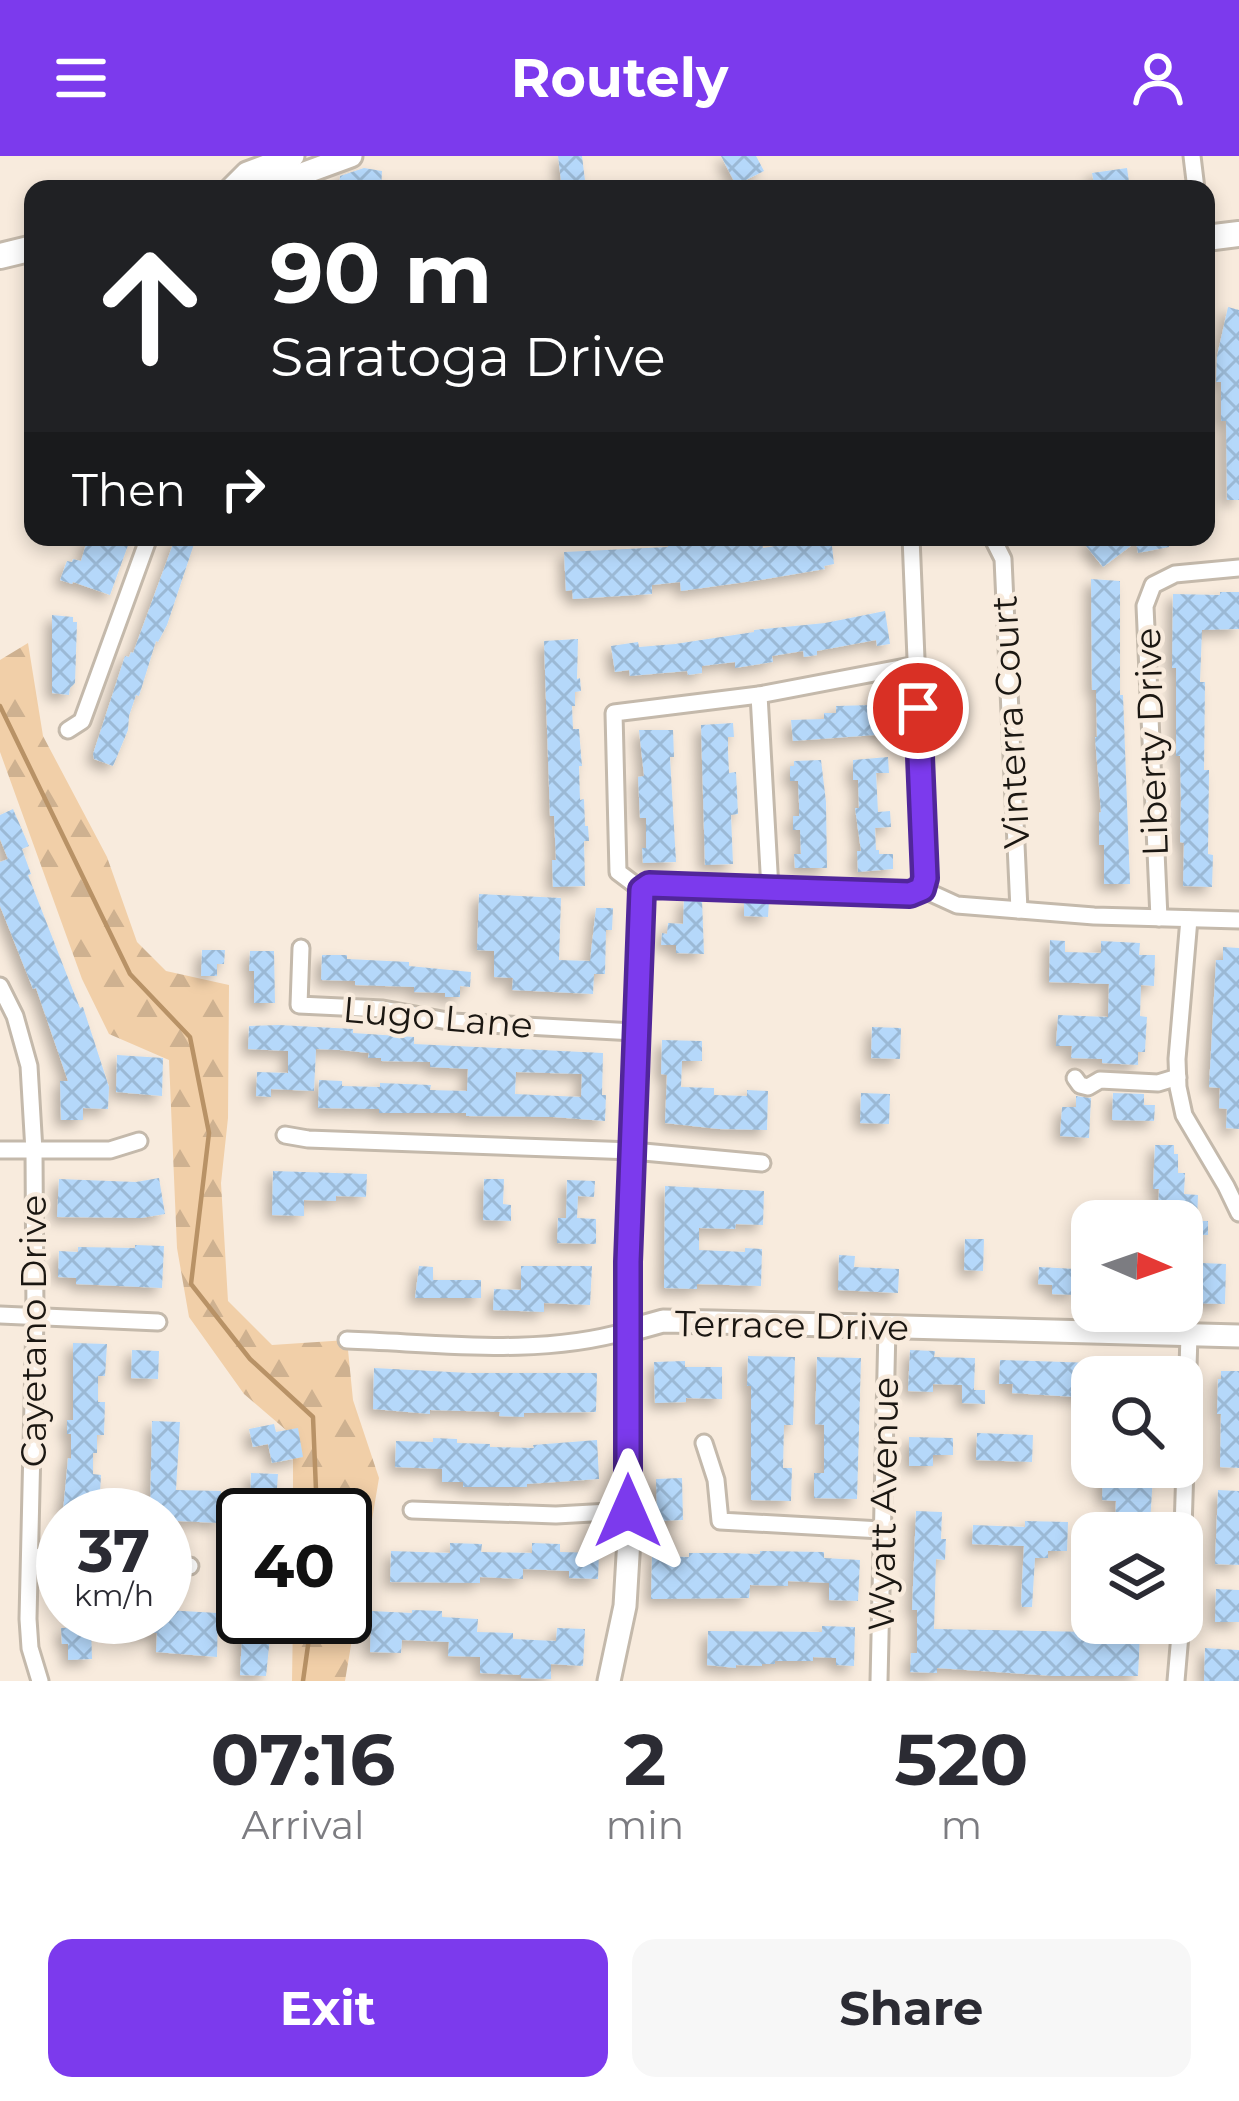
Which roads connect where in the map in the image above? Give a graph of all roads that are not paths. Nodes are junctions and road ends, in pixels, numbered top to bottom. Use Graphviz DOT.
graph roads {
  1 [pos="293,156"];
  2 [pos="351,156"];
  3 [pos="240,180"];
  4 [pos="286,180"];
  5 [pos="145,546"];
  6 [pos="910,546"];
  7 [pos="996,546"];
  8 [pos="1239,568"];
  9 [pos="916,665"];
  10 [pos="759,695"];
  11 [pos="68,730"];
  12 [pos="922,889"];
  13 [pos="642,890"];
  14 [pos="770,890"];
  15 [pos="1019,910"];
  16 [pos="1159,918"];
  17 [pos="1190,919"];
  18 [pos="1239,920"];
  19 [pos="301,948"];
  20 [pos="0,986"];
  21 [pos="634,1031"];
  22 [pos="1178,1077"];
  23 [pos="1075,1078"];
  24 [pos="285,1136"];
  25 [pos="139,1141"];
  26 [pos="0,1150"];
  27 [pos="34,1151"];
  28 [pos="633,1151"];
  29 [pos="762,1163"];
  30 [pos="1236,1194"];
  31 [pos="1239,1214"];
  32 [pos="0,1315"];
  33 [pos="35,1317"];
  34 [pos="158,1322"];
  35 [pos="887,1328"];
  36 [pos="628,1330"];
  37 [pos="1189,1335"];
  38 [pos="1239,1336"];
  39 [pos="347,1340"];
  40 [pos="704,1443"];
  41 [pos="412,1510"];
  42 [pos="628,1511"];
  43 [pos="1184,1512"];
  44 [pos="881,1529"];
  45 [pos="30,1556"];
  46 [pos="36,1556"];
  47 [pos="1178,1644"];
  48 [pos="40,1681"];
  49 [pos="609,1681"];
  50 [pos="879,1681"];
  51 [pos="1175,1681"];
  1 -- 3 [label="street"];
  2 -- 4 [label="street"];
  5 -- 11 [label="street"];
  6 -- 9 [label="street"];
  7 -- 15 [label="street, Vinterra Court"];
  8 -- 16 [label="street, Liberty Drive"];
  9 -- 10 [label="street"];
  9 -- 12 [label="street"];
  10 -- 13 [label="street"];
  10 -- 14 [label="street"];
  12 -- 14 [label="street"];
  12 -- 15 [label="street"];
  13 -- 14 [label="street"];
  13 -- 21 [label="street"];
  15 -- 16 [label="street"];
  16 -- 17 [label="street"];
  17 -- 18 [label="street"];
  17 -- 22 [label="street"];
  19 -- 21 [label="street, Lugo Lane"];
  20 -- 27 [label="street, Cayetano Drive"];
  21 -- 28 [label="street"];
  22 -- 23 [label="street"];
  22 -- 30 [label="street"];
  24 -- 28 [label="street"];
  25 -- 27 [label="street"];
  26 -- 27 [label="street"];
  27 -- 33 [label="street, Cayetano Drive"];
  28 -- 29 [label="street"];
  28 -- 36 [label="street"];
  30 -- 31 [label="street"];
  32 -- 33 [label="street"];
  33 -- 34 [label="street"];
  33 -- 45 [label="street, Cayetano Drive"];
  35 -- 36 [label="street, Terrace Drive"];
  35 -- 37 [label="street, Terrace Drive"];
  35 -- 44 [label="street, Wyatt Avenue"];
  36 -- 39 [label="street, Terrace Drive"];
  36 -- 42 [label="street"];
  37 -- 38 [label="street, Terrace Drive"];
  37 -- 43 [label="street"];
  40 -- 44 [label="street"];
  41 -- 42 [label="street"];
  42 -- 49 [label="street"];
  44 -- 50 [label="street, Wyatt Avenue"];
  45 -- 46 [label="street"];
  45 -- 48 [label="street, Cayetano Drive"];
  47 -- 51 [label="street"];
}
